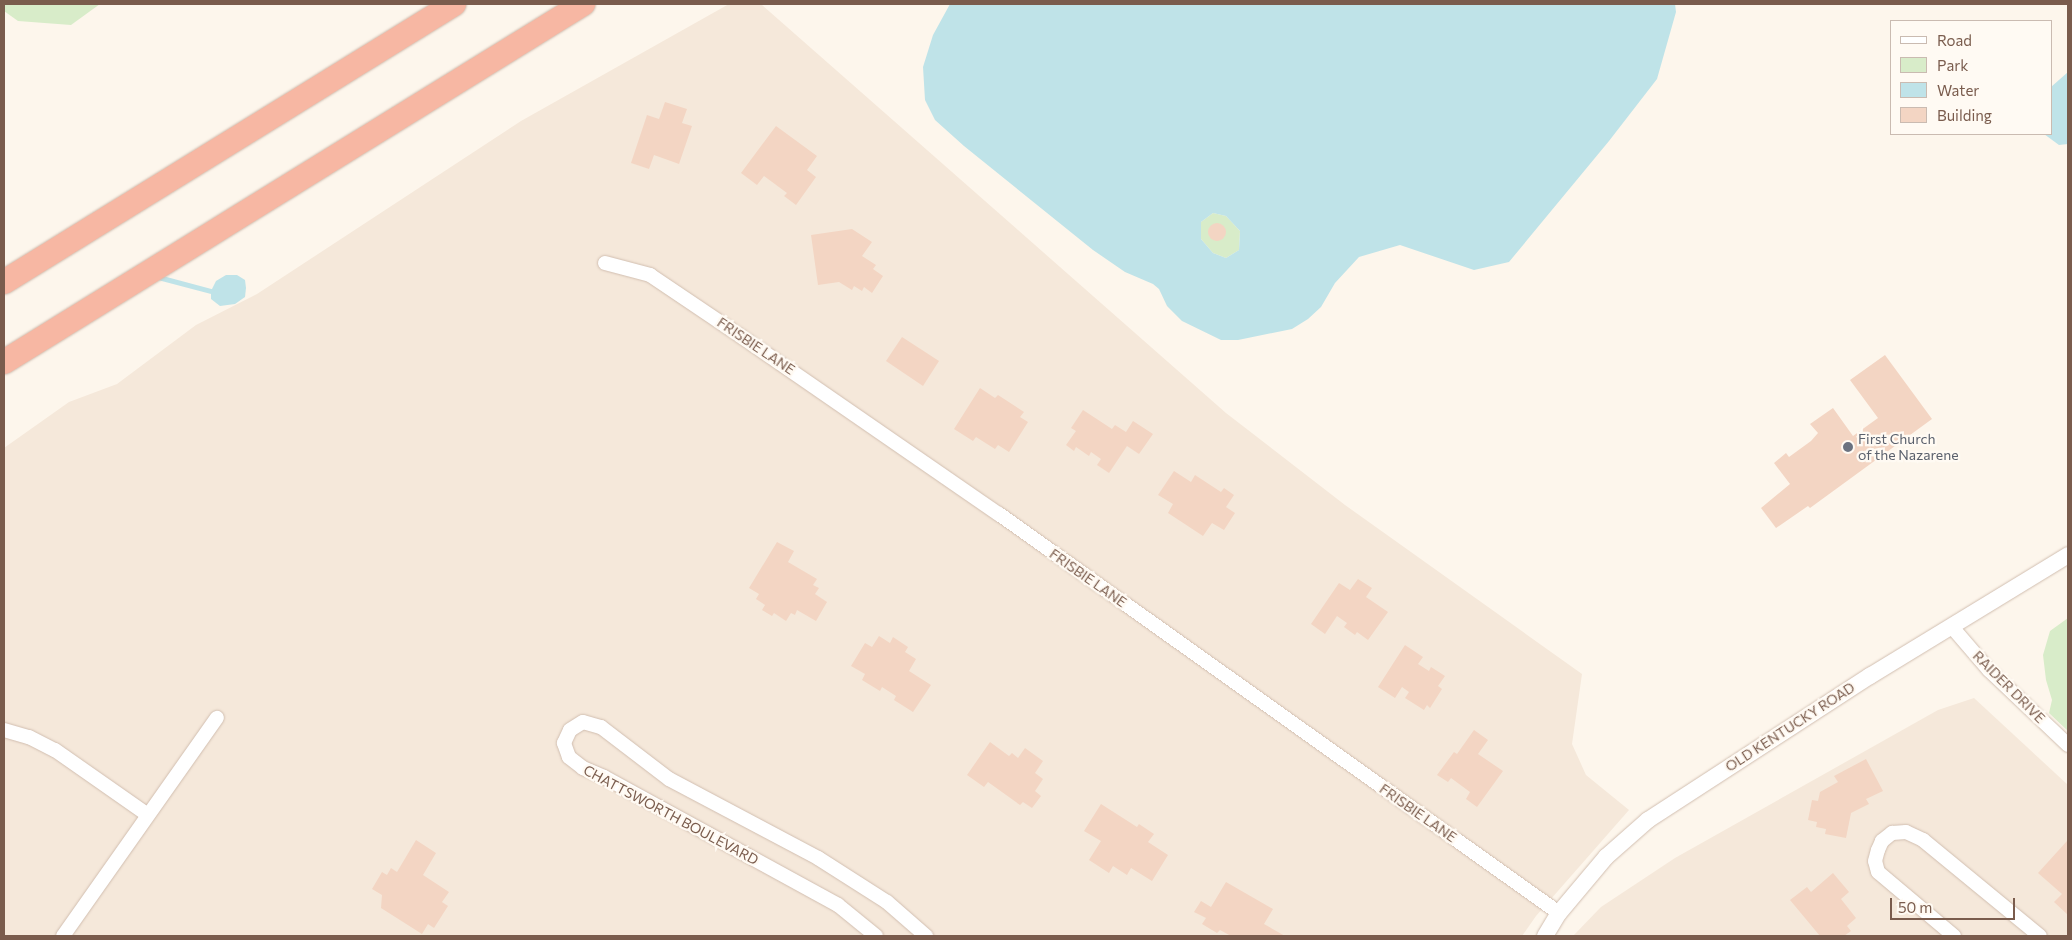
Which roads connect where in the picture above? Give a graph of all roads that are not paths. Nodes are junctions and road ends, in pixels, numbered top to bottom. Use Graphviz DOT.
graph roads {
  1 [pos="454,4"];
  2 [pos="583,4"];
  3 [pos="605,263"];
  4 [pos="4,282"];
  5 [pos="4,362"];
  6 [pos="2068,555"];
  7 [pos="1952,627"];
  8 [pos="217,718"];
  9 [pos="4,730"];
  10 [pos="2068,745"];
  11 [pos="148,816"];
  12 [pos="1559,914"];
  13 [pos="63,936"];
  14 [pos="876,936"];
  15 [pos="926,936"];
  16 [pos="1544,936"];
  17 [pos="1954,936"];
  18 [pos="2040,936"];
  1 -- 4 [label="highway"];
  2 -- 5 [label="highway"];
  3 -- 12 [label="street, FRISBIE LANE"];
  6 -- 7 [label="street, OLD KENTUCKY ROAD"];
  7 -- 10 [label="street, RAIDER DRIVE"];
  7 -- 12 [label="street, OLD KENTUCKY ROAD"];
  8 -- 11 [label="street"];
  9 -- 11 [label="street"];
  11 -- 13 [label="street"];
  12 -- 16 [label="street, OLD KENTUCKY ROAD"];
  14 -- 15 [label="street, CHATTSWORTH BOULEVARD"];
  17 -- 18 [label="street"];
}
